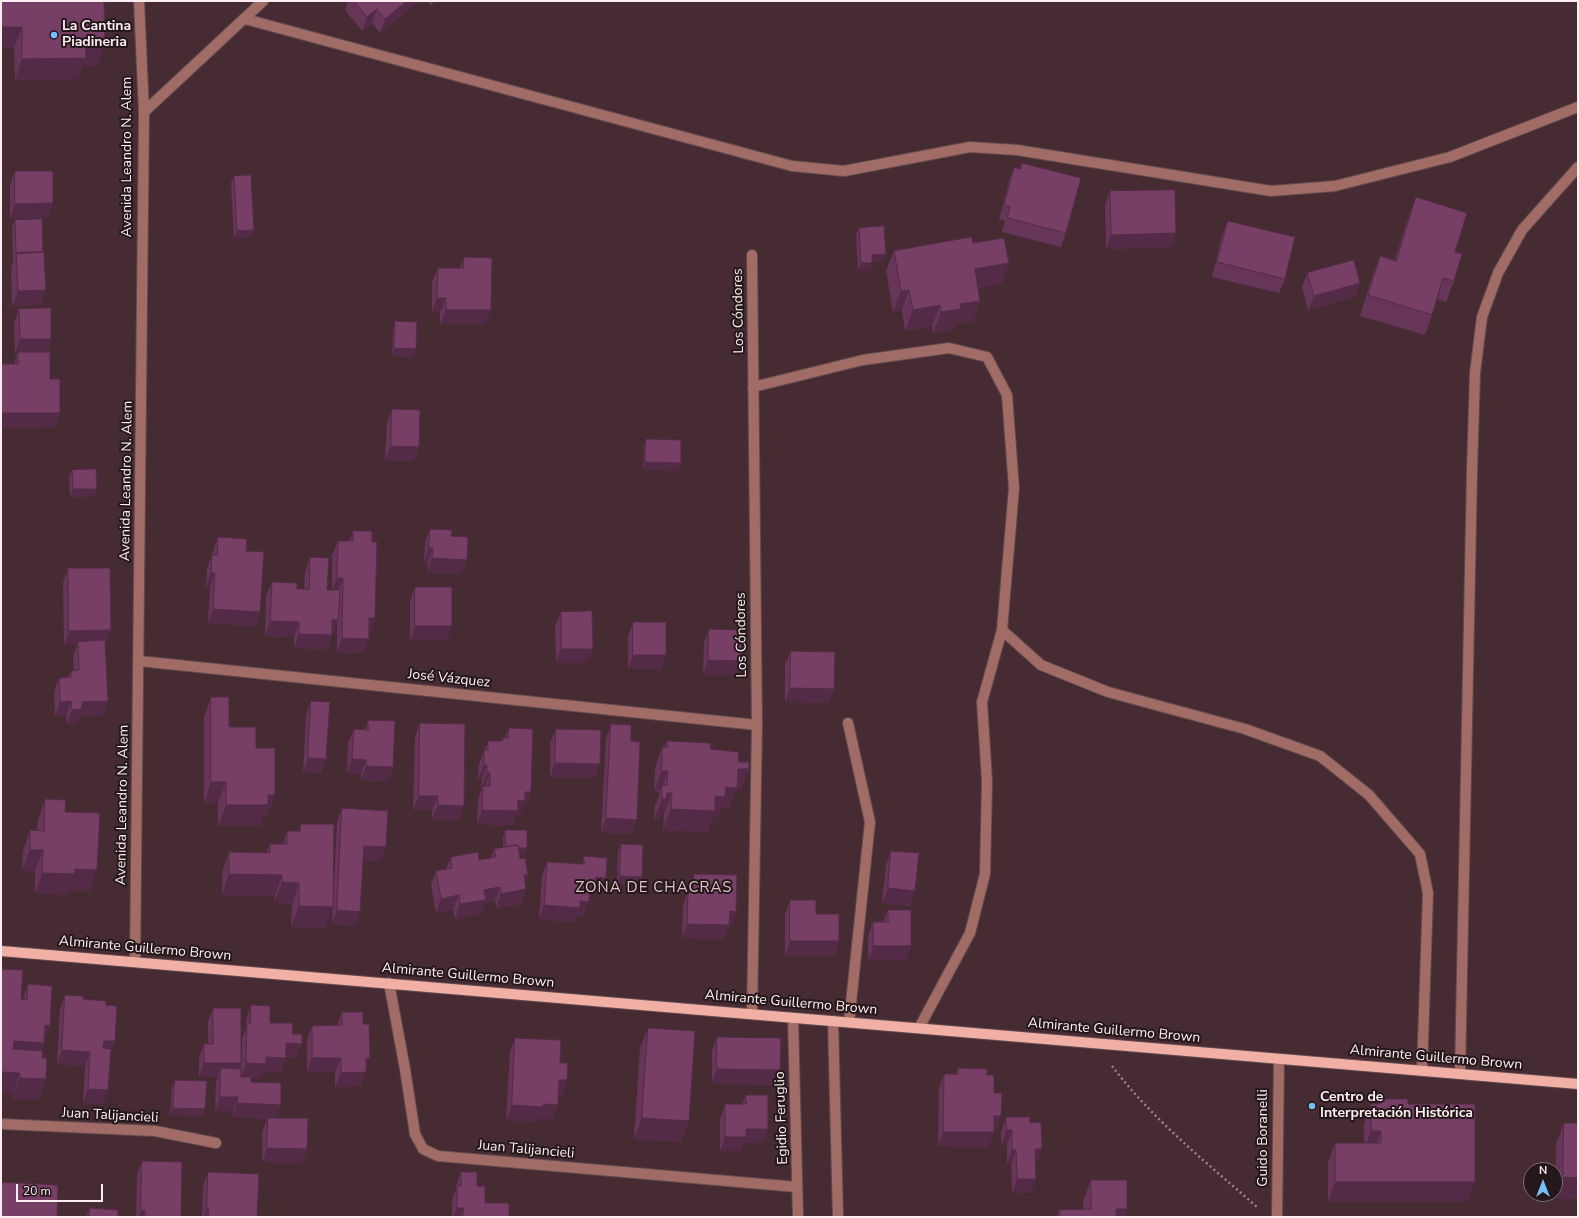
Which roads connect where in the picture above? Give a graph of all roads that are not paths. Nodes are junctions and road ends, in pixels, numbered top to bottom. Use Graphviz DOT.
graph roads {
  1 [pos="139,1"];
  2 [pos="263,1"];
  3 [pos="245,19"];
  4 [pos="1578,107"];
  5 [pos="144,112"];
  6 [pos="1578,167"];
  7 [pos="752,255"];
  8 [pos="753,387"];
  9 [pos="1002,630"];
  10 [pos="139,661"];
  11 [pos="848,723"];
  12 [pos="757,725"];
  13 [pos="1,950"];
  14 [pos="135,962"];
  15 [pos="389,984"];
  16 [pos="752,1014"];
  17 [pos="793,1018"];
  18 [pos="833,1021"];
  19 [pos="849,1022"];
  20 [pos="919,1028"];
  21 [pos="1278,1058"];
  22 [pos="1422,1071"];
  23 [pos="1460,1074"];
  24 [pos="1578,1084"];
  25 [pos="1,1124"];
  26 [pos="216,1143"];
  27 [pos="798,1188"];
  28 [pos="798,1217"];
  29 [pos="838,1217"];
  30 [pos="1277,1217"];
  1 -- 5 [label="street, Avenida Leandro N. Alem"];
  2 -- 3 [label="street"];
  3 -- 4 [label="street"];
  3 -- 5 [label="street"];
  5 -- 10 [label="street, Avenida Leandro N. Alem"];
  6 -- 23 [label="street"];
  7 -- 8 [label="street, Los Cóndores"];
  8 -- 9 [label="street"];
  8 -- 12 [label="street, Los Cóndores"];
  9 -- 20 [label="street"];
  9 -- 22 [label="street"];
  10 -- 12 [label="street, José Vázquez"];
  10 -- 14 [label="street, Avenida Leandro N. Alem"];
  11 -- 19 [label="street"];
  12 -- 16 [label="street, Los Cóndores"];
  13 -- 14 [label="main road, Almirante Guillermo Brown"];
  14 -- 15 [label="main road, Almirante Guillermo Brown"];
  15 -- 16 [label="main road, Almirante Guillermo Brown"];
  15 -- 27 [label="street, Juan Talijancieli"];
  16 -- 17 [label="main road, Almirante Guillermo Brown"];
  17 -- 18 [label="main road, Almirante Guillermo Brown"];
  17 -- 27 [label="street, Egidio Feruglio"];
  18 -- 19 [label="main road, Almirante Guillermo Brown"];
  18 -- 29 [label="street"];
  19 -- 20 [label="main road, Almirante Guillermo Brown"];
  20 -- 21 [label="main road, Almirante Guillermo Brown"];
  21 -- 22 [label="main road, Almirante Guillermo Brown"];
  21 -- 30 [label="street, Guido Boranelli"];
  22 -- 23 [label="main road, Almirante Guillermo Brown"];
  23 -- 24 [label="main road, Almirante Guillermo Brown"];
  25 -- 26 [label="street, Juan Talijancieli"];
  27 -- 28 [label="street, Egidio Feruglio"];
}
